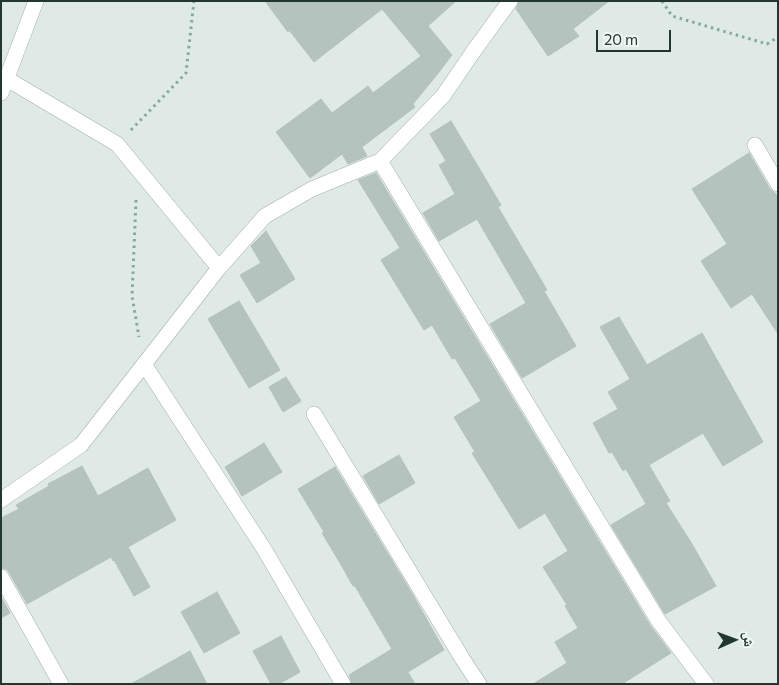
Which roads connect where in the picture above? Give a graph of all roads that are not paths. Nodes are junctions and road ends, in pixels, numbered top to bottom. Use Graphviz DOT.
graph roads {
  1 [pos="36,1"];
  2 [pos="510,1"];
  3 [pos="4,86"];
  4 [pos="755,145"];
  5 [pos="380,161"];
  6 [pos="778,184"];
  7 [pos="219,268"];
  8 [pos="144,364"];
  9 [pos="314,414"];
  10 [pos="1,500"];
  11 [pos="1,576"];
  12 [pos="61,684"];
  13 [pos="343,684"];
  14 [pos="479,684"];
  15 [pos="706,684"];
  1 -- 3 [label="street"];
  2 -- 5 [label="street"];
  3 -- 7 [label="street"];
  4 -- 6 [label="street"];
  5 -- 7 [label="street"];
  5 -- 15 [label="street"];
  7 -- 8 [label="street"];
  8 -- 10 [label="street"];
  8 -- 13 [label="street"];
  9 -- 14 [label="street"];
  11 -- 12 [label="street"];
}
